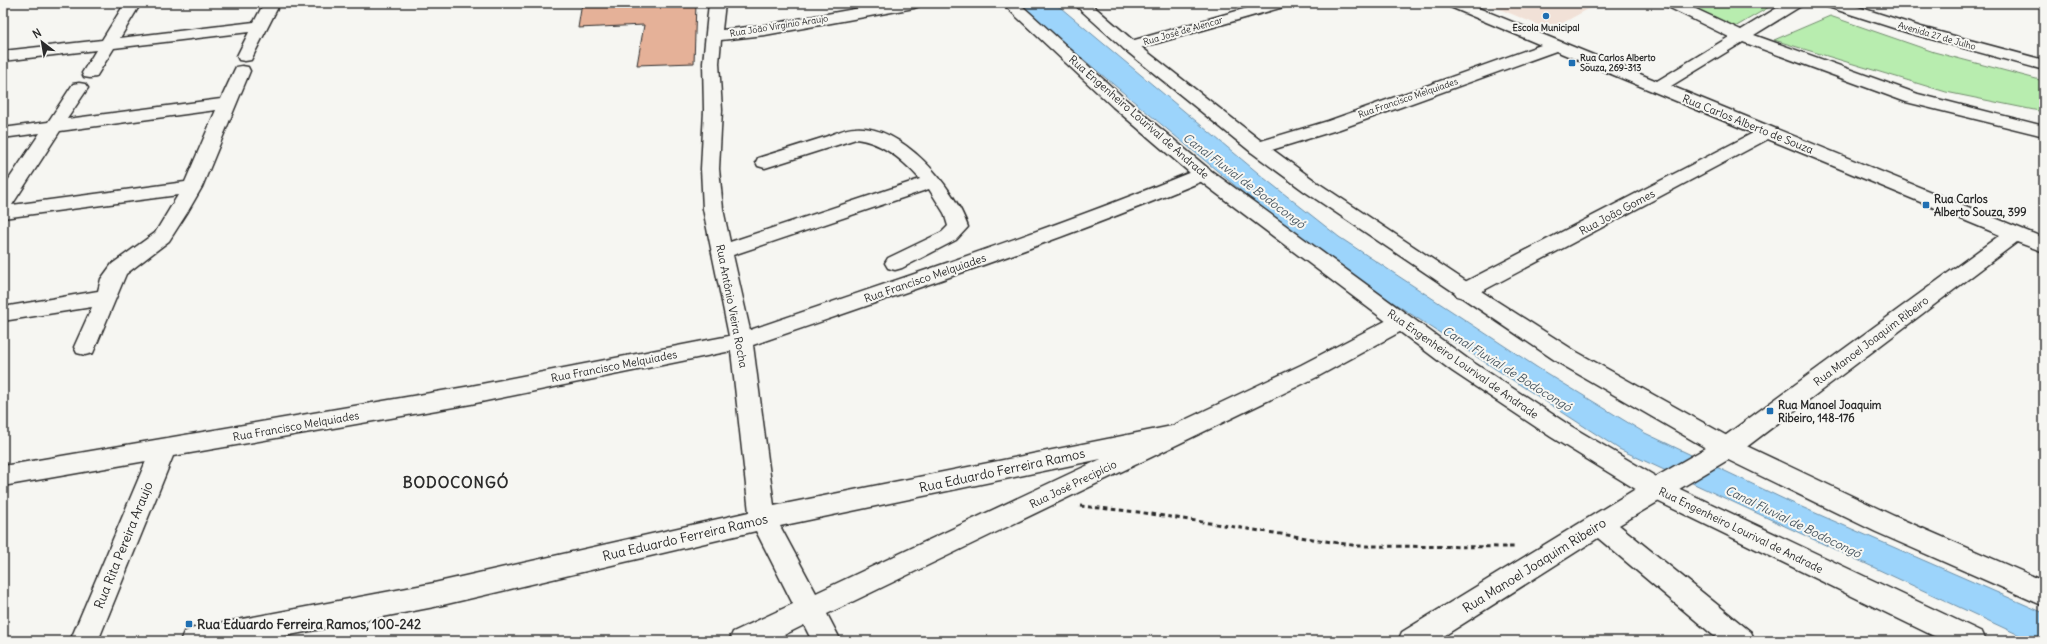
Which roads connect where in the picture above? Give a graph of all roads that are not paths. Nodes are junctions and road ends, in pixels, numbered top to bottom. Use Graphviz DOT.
graph roads {
  1 [pos="133,3"];
  2 [pos="272,3"];
  3 [pos="717,3"];
  4 [pos="914,3"];
  5 [pos="1010,3"];
  6 [pos="1081,3"];
  7 [pos="1282,3"];
  8 [pos="1452,3"];
  9 [pos="1671,3"];
  10 [pos="1796,3"];
  11 [pos="1830,3"];
  12 [pos="261,26"];
  13 [pos="714,36"];
  14 [pos="1741,36"];
  15 [pos="109,44"];
  16 [pos="1557,45"];
  17 [pos="1130,46"];
  18 [pos="3,56"];
  19 [pos="2044,65"];
  20 [pos="90,73"];
  21 [pos="1658,87"];
  22 [pos="79,88"];
  23 [pos="228,103"];
  24 [pos="52,126"];
  25 [pos="2044,131"];
  26 [pos="1768,132"];
  27 [pos="3,133"];
  28 [pos="1258,148"];
  29 [pos="765,162"];
  30 [pos="1203,174"];
  31 [pos="12,179"];
  32 [pos="932,181"];
  33 [pos="192,187"];
  34 [pos="3,203"];
  35 [pos="3,212"];
  36 [pos="2015,234"];
  37 [pos="2044,246"];
  38 [pos="722,252"];
  39 [pos="894,263"];
  40 [pos="1465,291"];
  41 [pos="107,297"];
  42 [pos="3,314"];
  43 [pos="1401,322"];
  44 [pos="741,341"];
  45 [pos="85,347"];
  46 [pos="1177,434"];
  47 [pos="163,450"];
  48 [pos="1721,451"];
  49 [pos="3,476"];
  50 [pos="1661,486"];
  51 [pos="763,519"];
  52 [pos="1599,524"];
  53 [pos="2044,594"];
  54 [pos="809,609"];
  55 [pos="84,641"];
  56 [pos="194,641"];
  57 [pos="743,641"];
  58 [pos="826,641"];
  59 [pos="1412,641"];
  60 [pos="1741,641"];
  61 [pos="1972,641"];
  1 -- 15 [label="street"];
  2 -- 12 [label="street"];
  3 -- 13 [label="street, Rua Antônio Vieira Rocha"];
  4 -- 13 [label="street, Rua João Virginio Araujo"];
  5 -- 30 [label="street, Rua Engenheiro Lourival de Andrade"];
  6 -- 17 [label="street"];
  7 -- 17 [label="street, Rua José de Alencar"];
  8 -- 16 [label="street, Rua Carlos Alberto de Souza"];
  9 -- 14 [label="street"];
  10 -- 14 [label="street"];
  11 -- 19 [label="street, Avenida 27 de Julho"];
  12 -- 15 [label="street"];
  12 -- 23 [label="street"];
  13 -- 38 [label="street, Rua Antônio Vieira Rocha"];
  14 -- 21 [label="street"];
  14 -- 25 [label="street"];
  15 -- 18 [label="street"];
  15 -- 20 [label="street"];
  16 -- 21 [label="street, Rua Carlos Alberto de Souza"];
  16 -- 28 [label="street, Rua Francisco Melquiades"];
  17 -- 28 [label="street"];
  21 -- 26 [label="street, Rua Carlos Alberto de Souza"];
  22 -- 24 [label="street"];
  23 -- 24 [label="street"];
  23 -- 33 [label="street"];
  24 -- 27 [label="street"];
  24 -- 31 [label="street"];
  26 -- 36 [label="street, Rua Carlos Alberto de Souza"];
  26 -- 40 [label="street, Rua João Gomes"];
  28 -- 40 [label="street"];
  29 -- 32 [label="street"];
  30 -- 43 [label="street, Rua Engenheiro Lourival de Andrade"];
  30 -- 44 [label="street, Rua Francisco Melquiades"];
  31 -- 34 [label="street"];
  32 -- 38 [label="street"];
  32 -- 39 [label="street"];
  33 -- 35 [label="street"];
  33 -- 41 [label="street"];
  36 -- 37 [label="street, Rua Carlos Alberto de Souza"];
  36 -- 48 [label="street, Rua Manoel Joaquim Ribeiro"];
  38 -- 44 [label="street, Rua Antônio Vieira Rocha"];
  40 -- 48 [label="street"];
  41 -- 42 [label="street"];
  41 -- 45 [label="street"];
  43 -- 46 [label="street, Rua José Precipício"];
  43 -- 50 [label="street, Rua Engenheiro Lourival de Andrade"];
  44 -- 47 [label="street, Rua Francisco Melquiades"];
  44 -- 51 [label="street, Rua Antônio Vieira Rocha"];
  46 -- 51 [label="street, Rua Eduardo Ferreira Ramos"];
  46 -- 54 [label="street, Rua José Precipício"];
  47 -- 49 [label="street, Rua Francisco Melquiades"];
  47 -- 55 [label="street, Rua Rita Pereira Araujo"];
  48 -- 50 [label="street, Rua Manoel Joaquim Ribeiro"];
  48 -- 53 [label="street"];
  50 -- 52 [label="street, Rua Manoel Joaquim Ribeiro"];
  50 -- 61 [label="street, Rua Engenheiro Lourival de Andrade"];
  51 -- 54 [label="street, Rua Antônio Vieira Rocha"];
  51 -- 56 [label="street, Rua Eduardo Ferreira Ramos"];
  52 -- 59 [label="street, Rua Manoel Joaquim Ribeiro"];
  52 -- 60 [label="street"];
  54 -- 57 [label="street, Rua José Precipício"];
  54 -- 58 [label="street, Rua Antônio Vieira Rocha"];
}
